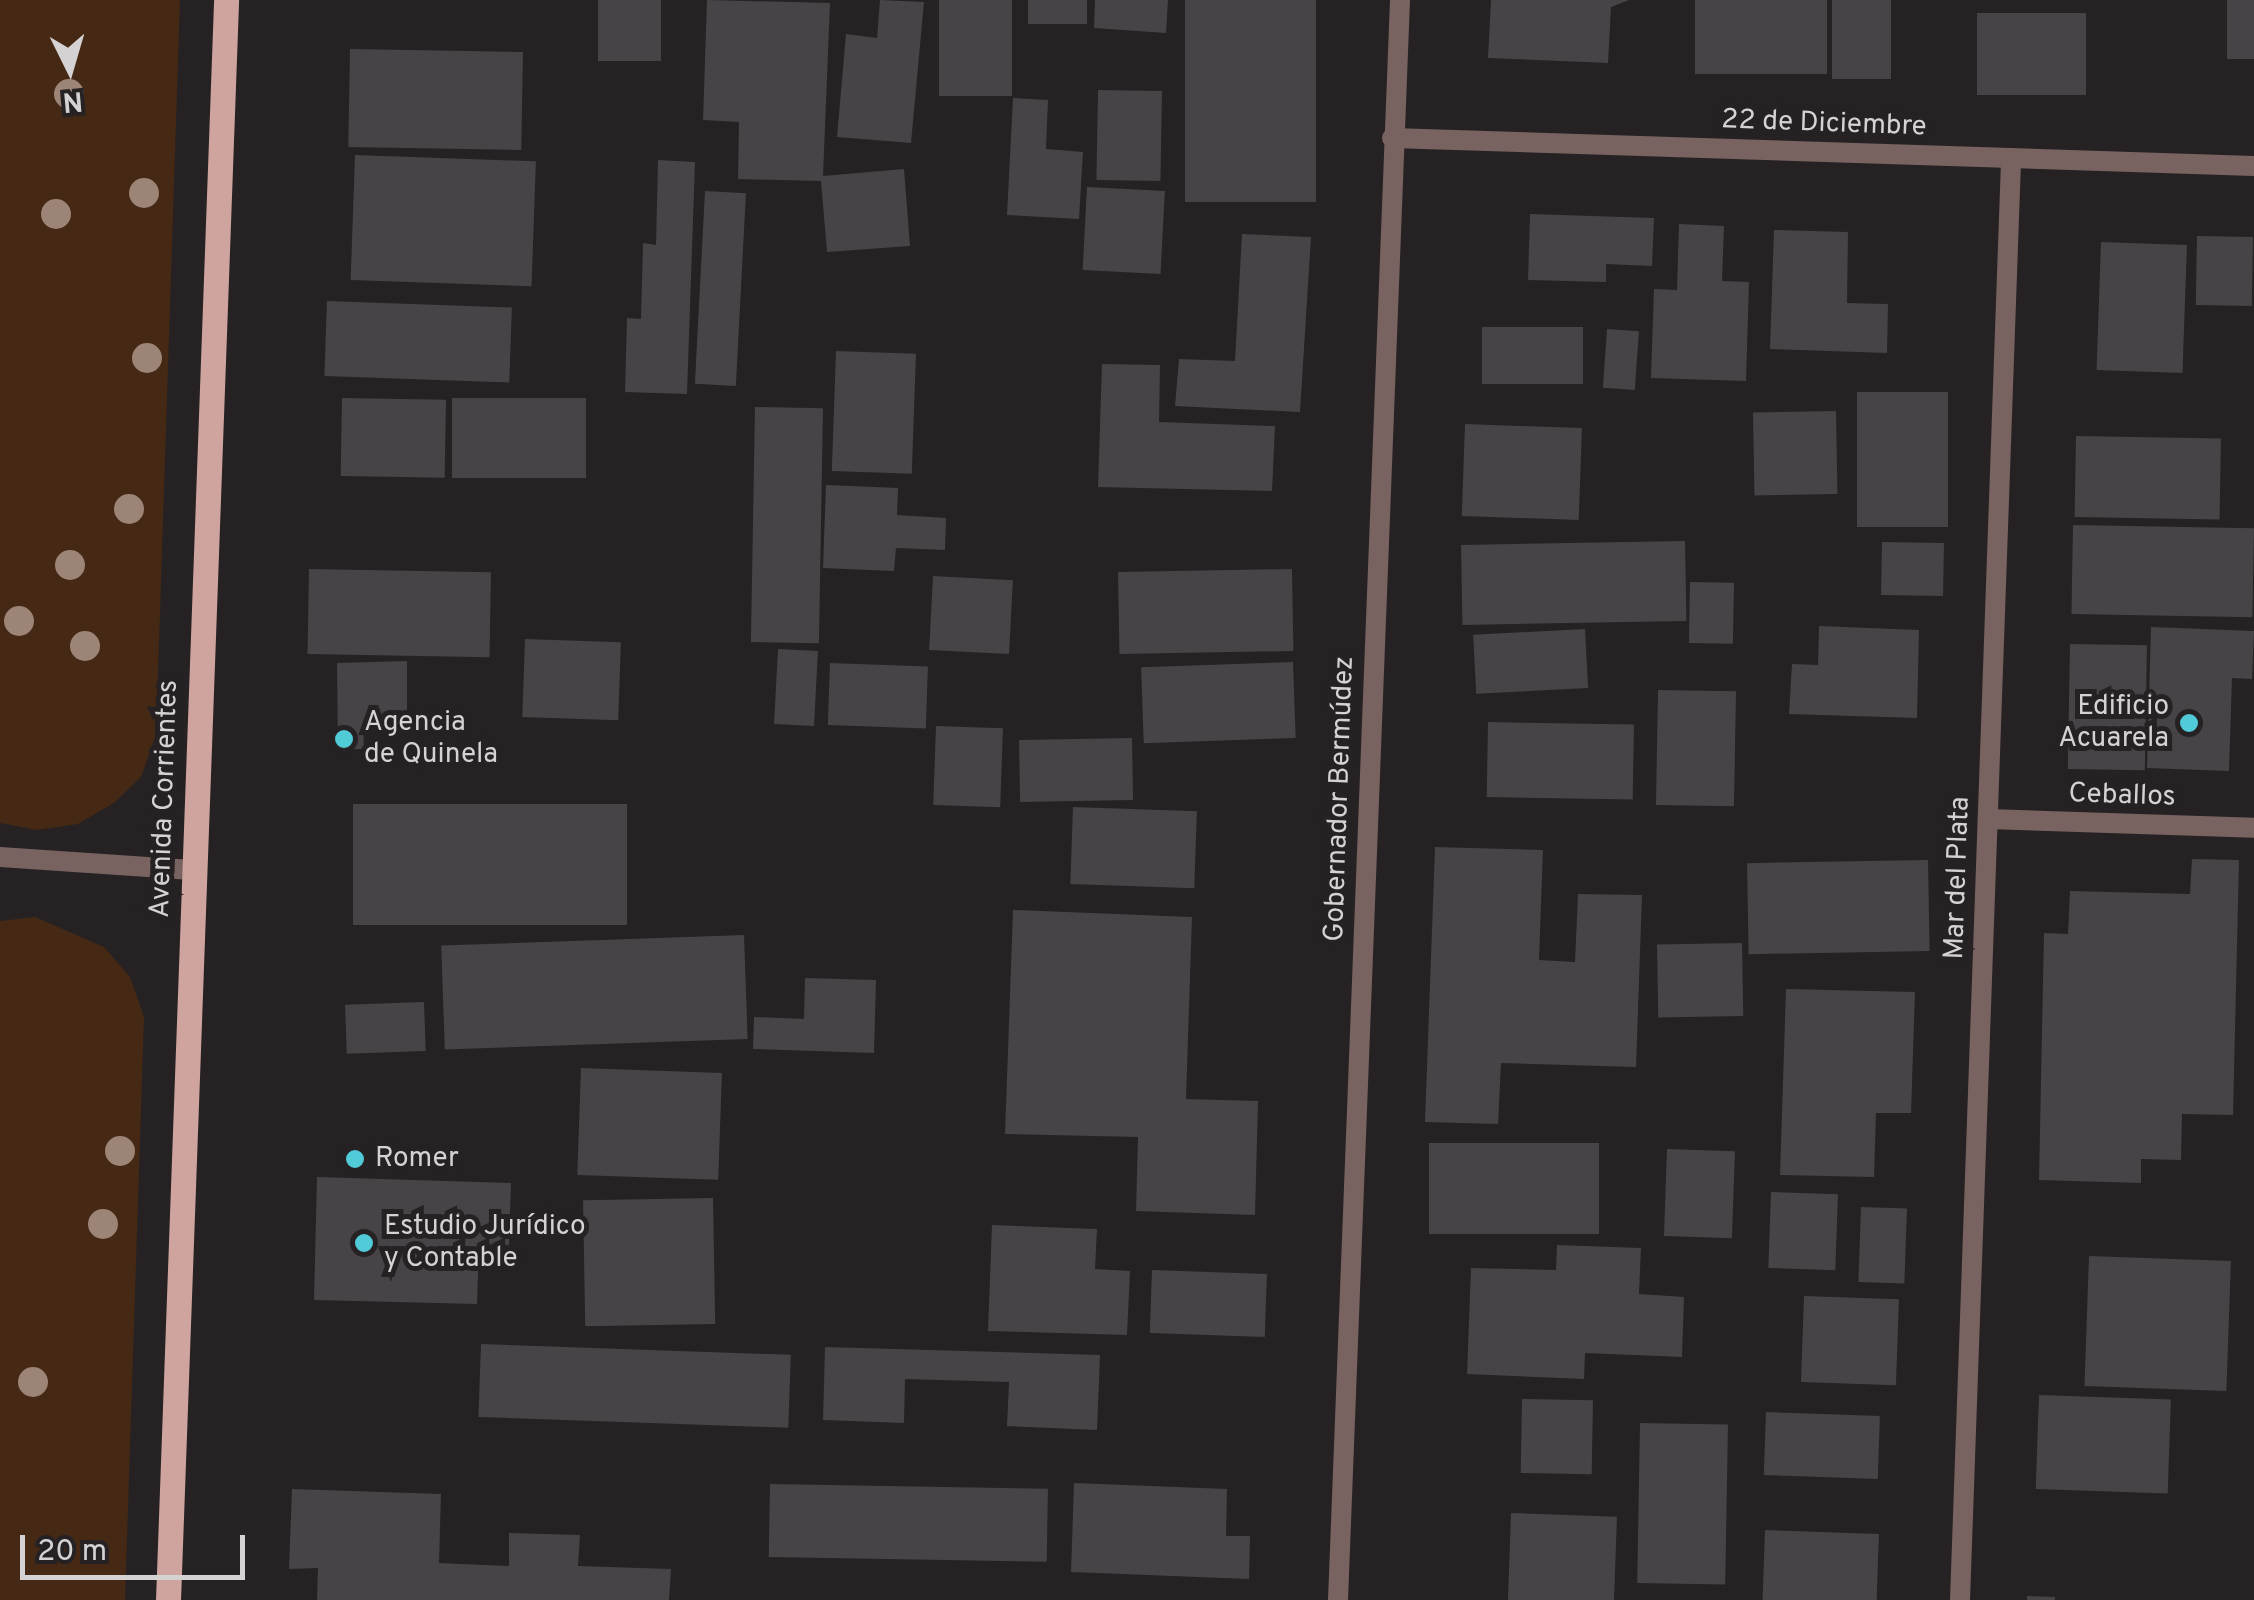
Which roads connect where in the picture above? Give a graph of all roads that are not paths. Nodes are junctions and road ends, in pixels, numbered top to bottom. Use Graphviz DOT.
graph roads {
  1 [pos="226,0"];
  2 [pos="1400,0"];
  3 [pos="1392,138"];
  4 [pos="2011,158"];
  5 [pos="2254,166"];
  6 [pos="1988,819"];
  7 [pos="2254,828"];
  8 [pos="0,857"];
  9 [pos="192,870"];
  10 [pos="168,1600"];
  11 [pos="1338,1600"];
  12 [pos="1960,1600"];
  1 -- 9 [label="main road, Avenida Corrientes"];
  2 -- 3 [label="street, Gobernador Bermúdez"];
  3 -- 4 [label="street, 22 de Diciembre"];
  3 -- 11 [label="street, Gobernador Bermúdez"];
  4 -- 5 [label="street, 22 de Diciembre"];
  4 -- 6 [label="street, Mar del Plata"];
  6 -- 7 [label="street, Ceballos"];
  6 -- 12 [label="street, Mar del Plata"];
  8 -- 9 [label="street"];
  9 -- 10 [label="main road, Avenida Corrientes"];
}
